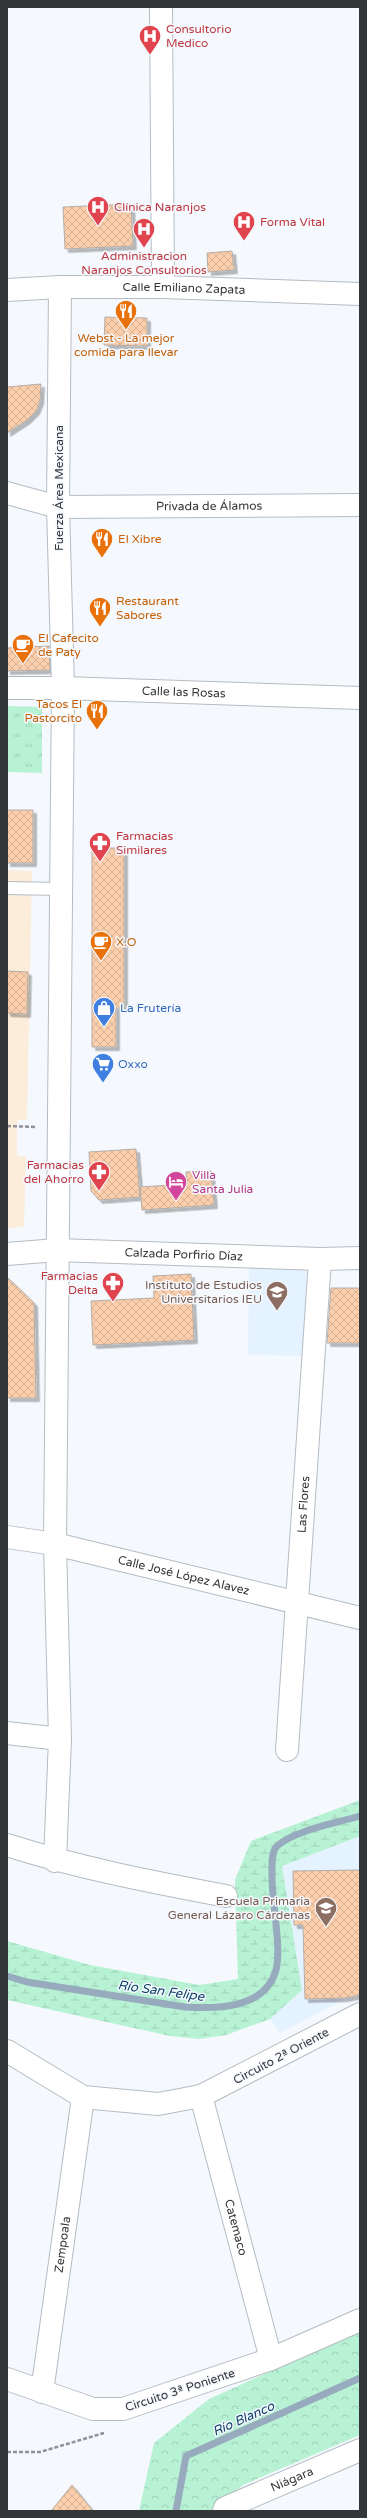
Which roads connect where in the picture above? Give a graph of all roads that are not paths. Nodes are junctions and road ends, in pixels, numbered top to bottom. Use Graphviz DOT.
graph roads {
  1 [pos="161,7"];
  2 [pos="60,287"];
  3 [pos="163,287"];
  4 [pos="7,290"];
  5 [pos="360,294"];
  6 [pos="7,493"];
  7 [pos="360,505"];
  8 [pos="58,507"];
  9 [pos="7,688"];
  10 [pos="63,688"];
  11 [pos="360,698"];
  12 [pos="7,888"];
  13 [pos="61,889"];
  14 [pos="57,1250"];
  15 [pos="7,1254"];
  16 [pos="360,1258"];
  17 [pos="320,1259"];
  18 [pos="7,1537"];
  19 [pos="55,1544"];
  20 [pos="299,1602"];
  21 [pos="360,1618"];
  22 [pos="7,1733"];
  23 [pos="60,1739"];
  24 [pos="288,1750"];
  25 [pos="7,1845"];
  26 [pos="55,1861"];
  27 [pos="226,1896"];
  28 [pos="360,2014"];
  29 [pos="7,2051"];
  30 [pos="201,2096"];
  31 [pos="83,2097"];
  32 [pos="360,2320"];
  33 [pos="271,2359"];
  34 [pos="7,2379"];
  35 [pos="42,2392"];
  36 [pos="360,2450"];
  37 [pos="224,2509"];
  1 -- 3 [label="street"];
  2 -- 3 [label="street, Calle Emiliano Zapata"];
  2 -- 4 [label="street, Calle Emiliano Zapata"];
  2 -- 8 [label="street, Fuerza Área Mexicana"];
  3 -- 5 [label="street, Calle Emiliano Zapata"];
  6 -- 8 [label="street, Privada de Álamos"];
  7 -- 8 [label="street, Privada de Álamos"];
  8 -- 10 [label="street, Fuerza Área Mexicana"];
  9 -- 10 [label="street, Calle las Rosas"];
  10 -- 11 [label="street, Calle las Rosas"];
  10 -- 13 [label="street, Fuerza Área Mexicana"];
  12 -- 13 [label="lane"];
  13 -- 14 [label="street, Fuerza Área Mexicana"];
  14 -- 15 [label="street, Calzada Porfirio Díaz"];
  14 -- 17 [label="street, Calzada Porfirio Díaz"];
  14 -- 19 [label="street, Fuerza Área Mexicana"];
  16 -- 17 [label="street, Calzada Porfirio Díaz"];
  17 -- 20 [label="street, Las Flores"];
  18 -- 19 [label="street, Calle José López Alavez"];
  19 -- 20 [label="street, Calle José López Alavez"];
  19 -- 23 [label="street, Fuerza Área Mexicana"];
  20 -- 21 [label="street, Calle José López Alavez"];
  20 -- 24 [label="street, Las Flores"];
  22 -- 23 [label="street"];
  23 -- 26 [label="street, Fuerza Área Mexicana"];
  25 -- 26 [label="street"];
  26 -- 27 [label="street"];
  28 -- 30 [label="street, Circuito 2ª Oriente"];
  29 -- 31 [label="street"];
  30 -- 31 [label="street, Circuito 2ª Oriente"];
  30 -- 33 [label="street, Catemaco"];
  31 -- 35 [label="street, Zempoala"];
  32 -- 33 [label="street, Circuito 3ª Poniente"];
  33 -- 35 [label="street, Circuito 3ª Poniente"];
  34 -- 35 [label="street, Circuito 3ª Poniente"];
  36 -- 37 [label="street, Niágara"];
}
